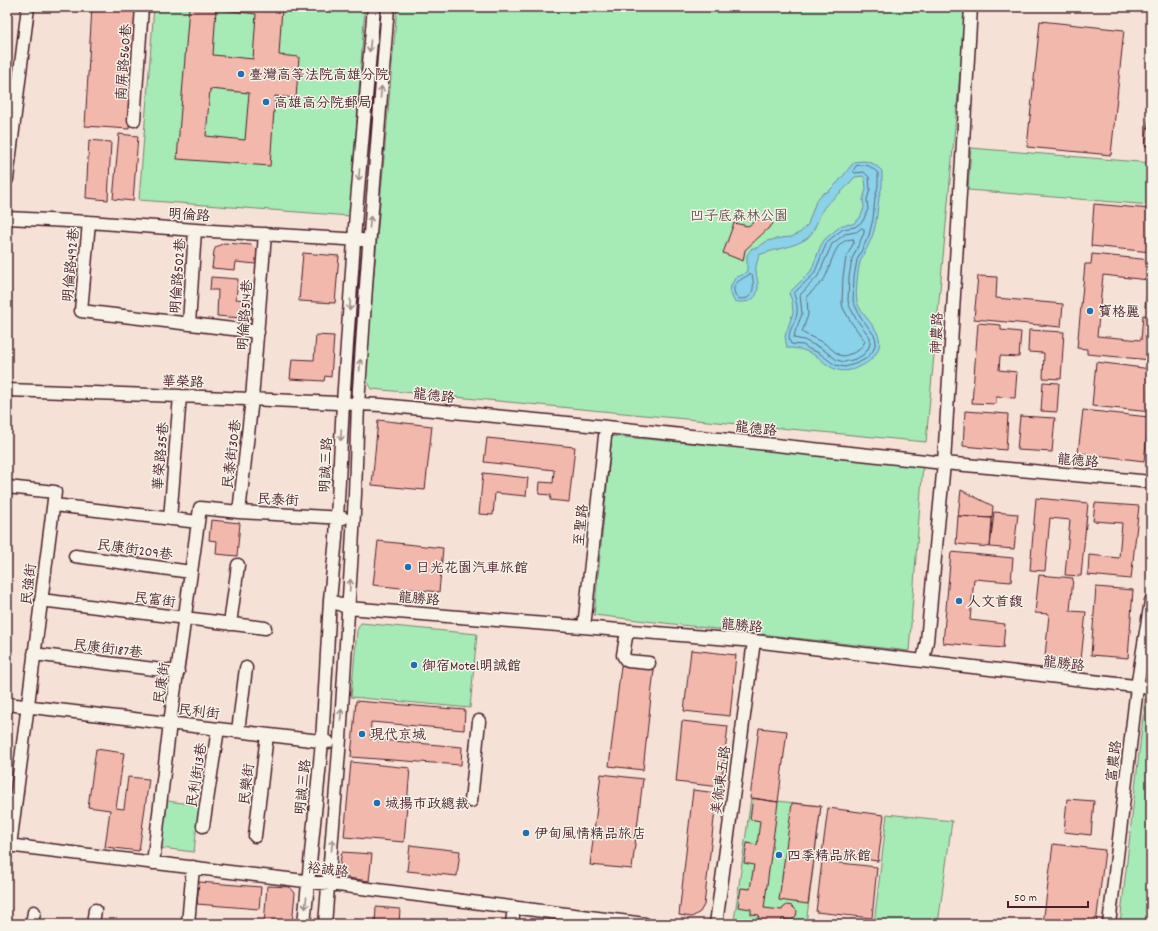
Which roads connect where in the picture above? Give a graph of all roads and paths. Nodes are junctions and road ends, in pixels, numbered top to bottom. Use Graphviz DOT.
graph roads {
  1 [pos="28,7"];
  2 [pos="142,7"];
  3 [pos="374,7"];
  4 [pos="388,7"];
  5 [pos="971,7"];
  6 [pos="134,120"];
  7 [pos="7,179"];
  8 [pos="7,218"];
  9 [pos="89,222"];
  10 [pos="196,230"];
  11 [pos="265,234"];
  12 [pos="354,239"];
  13 [pos="369,241"];
  14 [pos="189,324"];
  15 [pos="258,332"];
  16 [pos="7,390"];
  17 [pos="180,396"];
  18 [pos="252,399"];
  19 [pos="342,403"];
  20 [pos="358,404"];
  21 [pos="606,427"];
  22 [pos="944,463"];
  23 [pos="1151,482"];
  24 [pos="7,487"];
  25 [pos="54,505"];
  26 [pos="200,508"];
  27 [pos="239,512"];
  28 [pos="337,517"];
  29 [pos="170,519"];
  30 [pos="354,519"];
  31 [pos="198,522"];
  32 [pos="75,556"];
  33 [pos="238,565"];
  34 [pos="192,572"];
  35 [pos="41,600"];
  36 [pos="330,600"];
  37 [pos="1151,602"];
  38 [pos="348,608"];
  39 [pos="185,618"];
  40 [pos="230,624"];
  41 [pos="584,627"];
  42 [pos="265,628"];
  43 [pos="632,631"];
  44 [pos="754,641"];
  45 [pos="34,654"];
  46 [pos="923,660"];
  47 [pos="648,663"];
  48 [pos="246,668"];
  49 [pos="178,672"];
  50 [pos="1137,687"];
  51 [pos="1151,688"];
  52 [pos="7,704"];
  53 [pos="28,706"];
  54 [pos="479,721"];
  55 [pos="170,723"];
  56 [pos="218,729"];
  57 [pos="238,731"];
  58 [pos="267,735"];
  59 [pos="322,742"];
  60 [pos="340,744"];
  61 [pos="471,801"];
  62 [pos="203,826"];
  63 [pos="255,836"];
  64 [pos="8,846"];
  65 [pos="153,862"];
  66 [pos="193,867"];
  67 [pos="308,881"];
  68 [pos="329,884"];
  69 [pos="514,907"];
  70 [pos="95,910"];
  71 [pos="93,924"];
  72 [pos="188,924"];
  73 [pos="304,924"];
  74 [pos="325,924"];
  75 [pos="512,924"];
  76 [pos="646,924"];
  77 [pos="716,924"];
  78 [pos="1109,924"];
  1 -- 7 [label="street"];
  2 -- 6 [label="street, 南屏路560巷"];
  3 -- 12 [label="street, 明誠三路, one-way"];
  13 -- 4 [label="street, one-way"];
  5 -- 22 [label="street, 神農路"];
  8 -- 9 [label="street, 明倫路"];
  9 -- 10 [label="street, 明倫路"];
  9 -- 14 [label="street, 明倫路492巷"];
  10 -- 11 [label="street, 明倫路"];
  10 -- 14 [label="street, 明倫路502巷"];
  11 -- 12 [label="street, 明倫路"];
  11 -- 15 [label="street, 明倫路514巷"];
  12 -- 13 [label="street, 明倫路"];
  12 -- 19 [label="street, 明誠三路, one-way"];
  20 -- 13 [label="street, one-way"];
  14 -- 15 [label="street"];
  15 -- 18 [label="street, 明倫路514巷"];
  16 -- 17 [label="street, 華榮路"];
  17 -- 18 [label="street, 華榮路"];
  17 -- 29 [label="street, 華榮路35巷"];
  18 -- 19 [label="street, 華榮路"];
  18 -- 27 [label="street, 民泰街30巷"];
  19 -- 20 [label="street, 華榮路"];
  19 -- 28 [label="street, 明誠三路, one-way"];
  20 -- 21 [label="street, 龍德路"];
  20 -- 30 [label="street"];
  21 -- 22 [label="street, 龍德路"];
  21 -- 41 [label="street, 至聖路"];
  22 -- 23 [label="street, 龍德路"];
  22 -- 46 [label="street, 神農路"];
  24 -- 25 [label="street, 民強街"];
  25 -- 29 [label="street"];
  25 -- 35 [label="street, 民強街"];
  26 -- 27 [label="street, 民泰街"];
  26 -- 31 [label="street, 民康街"];
  27 -- 28 [label="street, 民泰街"];
  28 -- 30 [label="street, 民泰街"];
  28 -- 36 [label="street, 明誠三路"];
  29 -- 31 [label="street"];
  38 -- 30 [label="street, one-way"];
  31 -- 34 [label="street, 民康街"];
  32 -- 34 [label="street, 民康街209巷"];
  33 -- 40 [label="street"];
  34 -- 39 [label="street, 民康街"];
  35 -- 39 [label="street, 民富街"];
  35 -- 45 [label="street, 民強街"];
  36 -- 38 [label="street, 龍勝路"];
  36 -- 59 [label="street, 明誠三路"];
  37 -- 50 [label="street, 富農路"];
  38 -- 41 [label="street, 龍勝路"];
  60 -- 38 [label="street, one-way"];
  39 -- 40 [label="street, 民富街"];
  39 -- 49 [label="street, 民康街"];
  40 -- 42 [label="street, 民富街"];
  41 -- 43 [label="street, 龍勝路"];
  43 -- 44 [label="street, 龍勝路"];
  43 -- 47 [label="street"];
  44 -- 46 [label="street, 龍勝路"];
  44 -- 77 [label="street, 美術東五路"];
  45 -- 49 [label="street, 民康街187巷"];
  45 -- 53 [label="street, 民強街"];
  46 -- 50 [label="street, 龍勝路"];
  48 -- 57 [label="street"];
  49 -- 55 [label="street, 民康街"];
  50 -- 51 [label="street, 龍勝路"];
  50 -- 78 [label="street, 富農路"];
  52 -- 53 [label="street, 民利街"];
  53 -- 55 [label="street, 民利街"];
  53 -- 64 [label="street, 民強街"];
  54 -- 61 [label="street"];
  55 -- 56 [label="street, 民利街"];
  55 -- 65 [label="street, 民康街"];
  56 -- 57 [label="street, 民利街"];
  56 -- 62 [label="street, 民利街13巷"];
  57 -- 58 [label="street, 民利街"];
  58 -- 59 [label="street, 民利街"];
  58 -- 63 [label="street, 民樂街"];
  59 -- 60 [label="street, 民利街"];
  59 -- 67 [label="street, 明誠三路"];
  68 -- 60 [label="street, one-way"];
  64 -- 65 [label="street, 裕誠路"];
  65 -- 66 [label="street, 裕誠路"];
  66 -- 67 [label="street, 裕誠路"];
  66 -- 72 [label="street"];
  67 -- 68 [label="street, 裕誠路"];
  67 -- 73 [label="street, 明誠三路, one-way"];
  68 -- 69 [label="street, 裕誠路"];
  68 -- 74 [label="street"];
  69 -- 75 [label="street"];
  69 -- 76 [label="street, 裕誠路"];
  70 -- 71 [label="street"];
}
